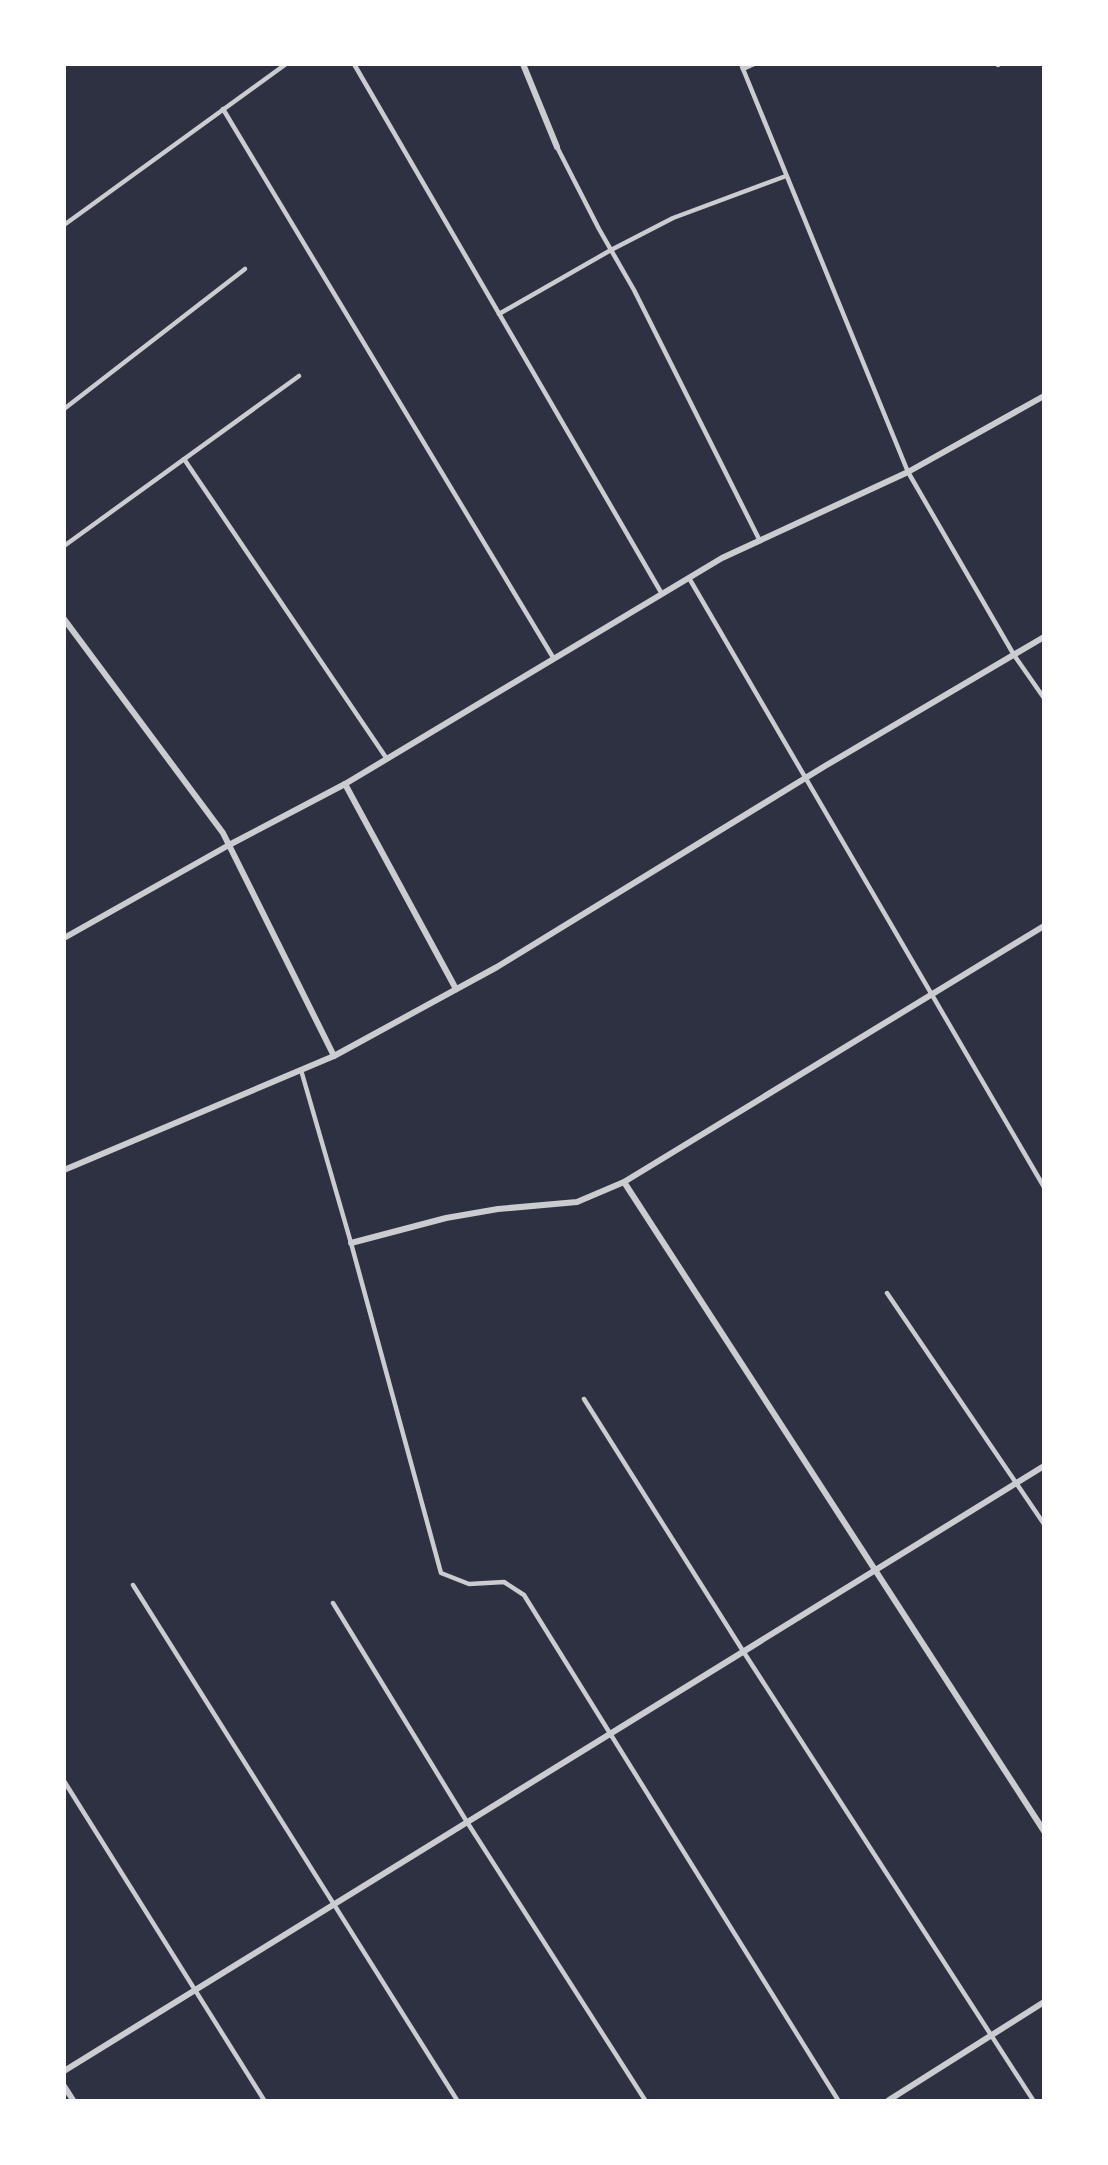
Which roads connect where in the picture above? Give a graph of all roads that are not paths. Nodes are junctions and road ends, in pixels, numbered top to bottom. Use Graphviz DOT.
graph roads {
  1 [pos="286,64"];
  2 [pos="354,64"];
  3 [pos="523,64"];
  4 [pos="754,64"];
  5 [pos="742,67"];
  6 [pos="223,109"];
  7 [pos="557,147"];
  8 [pos="786,176"];
  9 [pos="64,225"];
  10 [pos="611,250"];
  11 [pos="245,269"];
  12 [pos="499,314"];
  13 [pos="299,376"];
  14 [pos="1044,396"];
  15 [pos="64,409"];
  16 [pos="184,459"];
  17 [pos="908,472"];
  18 [pos="760,541"];
  19 [pos="64,546"];
  20 [pos="689,578"];
  21 [pos="662,594"];
  22 [pos="64,619"];
  23 [pos="1044,637"];
  24 [pos="1014,655"];
  25 [pos="554,659"];
  26 [pos="1044,698"];
  27 [pos="387,759"];
  28 [pos="805,778"];
  29 [pos="345,784"];
  30 [pos="229,845"];
  31 [pos="1044,926"];
  32 [pos="64,938"];
  33 [pos="456,989"];
  34 [pos="931,995"];
  35 [pos="334,1056"];
  36 [pos="301,1070"];
  37 [pos="64,1170"];
  38 [pos="624,1182"];
  39 [pos="1044,1187"];
  40 [pos="351,1243"];
  41 [pos="887,1293"];
  42 [pos="584,1399"];
  43 [pos="1044,1466"];
  44 [pos="1017,1482"];
  45 [pos="1044,1524"];
  46 [pos="875,1570"];
  47 [pos="133,1585"];
  48 [pos="333,1603"];
  49 [pos="743,1652"];
  50 [pos="609,1734"];
  51 [pos="64,1781"];
  52 [pos="467,1822"];
  53 [pos="1044,1831"];
  54 [pos="333,1905"];
  55 [pos="194,1990"];
  56 [pos="1044,2002"];
  57 [pos="991,2035"];
  58 [pos="64,2070"];
  59 [pos="64,2086"];
  60 [pos="73,2100"];
  61 [pos="264,2100"];
  62 [pos="457,2100"];
  63 [pos="645,2100"];
  64 [pos="838,2100"];
  65 [pos="889,2100"];
  66 [pos="1033,2100"];
  1 -- 6 [label="lane"];
  2 -- 12 [label="lane"];
  3 -- 7 [label="street"];
  4 -- 5 [label="lane"];
  5 -- 8 [label="lane"];
  6 -- 9 [label="lane"];
  6 -- 25 [label="lane"];
  7 -- 10 [label="lane"];
  8 -- 10 [label="lane"];
  8 -- 17 [label="lane"];
  10 -- 12 [label="lane"];
  10 -- 18 [label="lane"];
  11 -- 15 [label="lane"];
  12 -- 21 [label="lane"];
  13 -- 16 [label="lane"];
  14 -- 17 [label="street"];
  16 -- 19 [label="lane"];
  16 -- 27 [label="lane"];
  17 -- 18 [label="street"];
  17 -- 24 [label="lane"];
  18 -- 20 [label="street"];
  20 -- 21 [label="street"];
  20 -- 28 [label="lane"];
  21 -- 25 [label="street"];
  22 -- 30 [label="street"];
  23 -- 24 [label="street"];
  24 -- 26 [label="lane"];
  24 -- 28 [label="street"];
  25 -- 27 [label="street"];
  27 -- 29 [label="street"];
  28 -- 33 [label="street"];
  28 -- 34 [label="lane"];
  29 -- 30 [label="street"];
  29 -- 33 [label="street"];
  30 -- 32 [label="street"];
  30 -- 35 [label="street"];
  31 -- 34 [label="street"];
  33 -- 35 [label="street"];
  34 -- 38 [label="street"];
  34 -- 39 [label="lane"];
  35 -- 36 [label="street"];
  36 -- 37 [label="street"];
  36 -- 40 [label="lane"];
  38 -- 40 [label="street"];
  38 -- 46 [label="street"];
  40 -- 50 [label="lane"];
  41 -- 44 [label="lane"];
  42 -- 49 [label="lane"];
  43 -- 44 [label="street"];
  44 -- 45 [label="lane"];
  44 -- 46 [label="street"];
  46 -- 49 [label="street"];
  46 -- 53 [label="street"];
  47 -- 54 [label="lane"];
  48 -- 52 [label="lane"];
  49 -- 50 [label="street"];
  49 -- 57 [label="lane"];
  50 -- 52 [label="street"];
  50 -- 64 [label="lane"];
  51 -- 55 [label="lane"];
  52 -- 54 [label="street"];
  52 -- 63 [label="lane"];
  54 -- 55 [label="street"];
  54 -- 62 [label="lane"];
  55 -- 58 [label="street"];
  55 -- 61 [label="lane"];
  56 -- 57 [label="street"];
  57 -- 65 [label="street"];
  57 -- 66 [label="lane"];
  59 -- 60 [label="street"];
}
